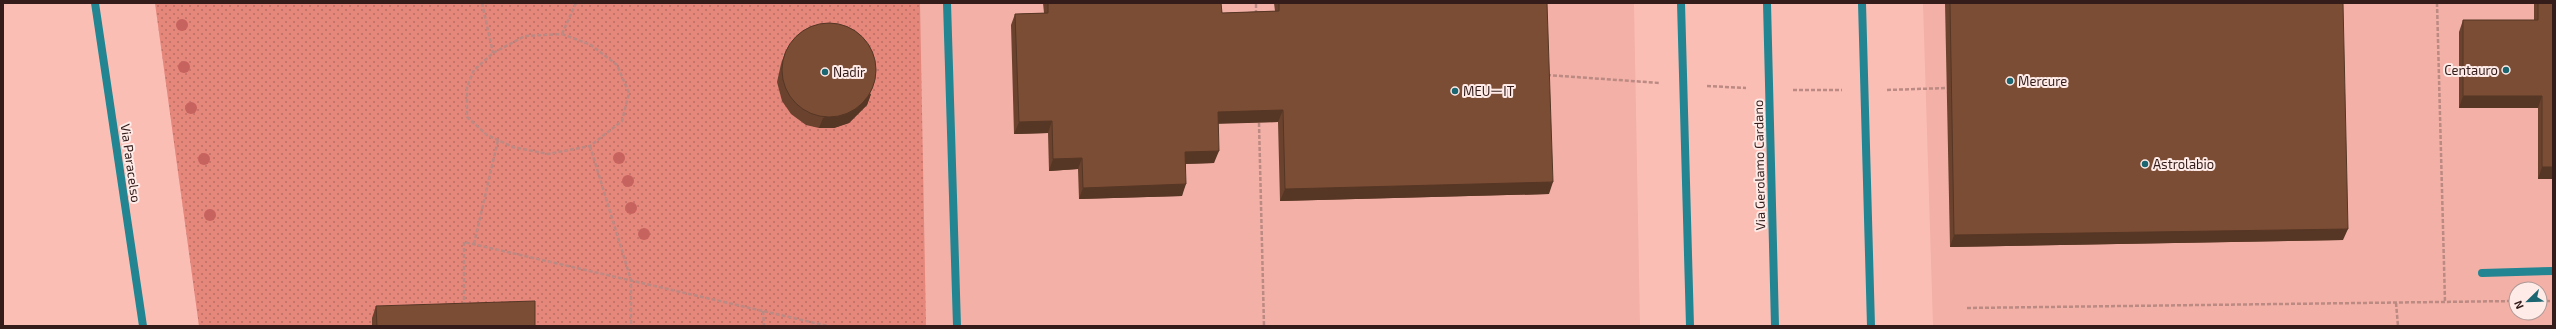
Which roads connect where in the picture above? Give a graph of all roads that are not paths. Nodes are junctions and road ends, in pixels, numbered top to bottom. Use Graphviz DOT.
graph roads {
  1 [pos="95,3"];
  2 [pos="948,3"];
  3 [pos="1681,3"];
  4 [pos="1767,3"];
  5 [pos="1862,3"];
  6 [pos="2553,271"];
  7 [pos="2482,273"];
  8 [pos="143,326"];
  9 [pos="957,326"];
  10 [pos="1690,326"];
  11 [pos="1775,326"];
  12 [pos="1871,326"];
  1 -- 8 [label="street, Via Paracelso"];
  2 -- 9 [label="street"];
  3 -- 10 [label="street"];
  4 -- 11 [label="street, Via Gerolamo Cardano"];
  5 -- 12 [label="street"];
  6 -- 7 [label="street"];
}
